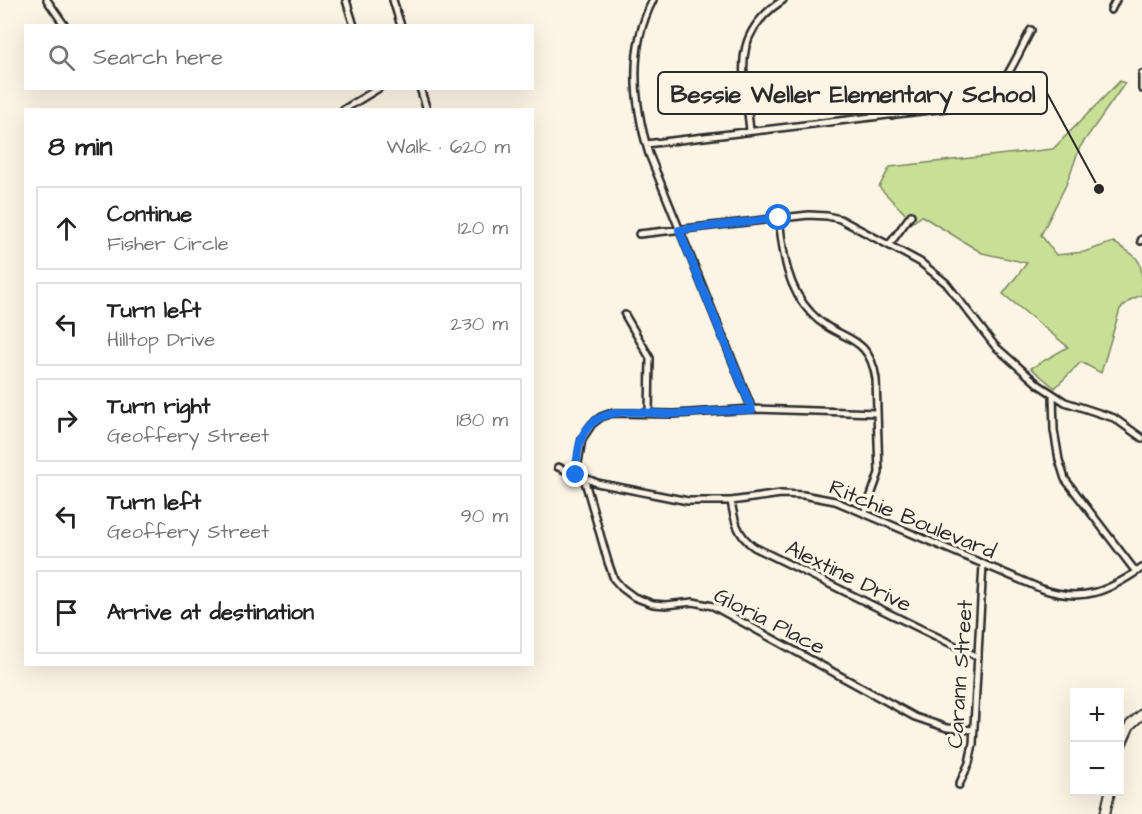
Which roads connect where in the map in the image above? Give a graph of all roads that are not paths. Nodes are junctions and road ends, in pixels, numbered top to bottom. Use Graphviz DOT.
graph roads {
  1 [pos="47,0"];
  2 [pos="346,0"];
  3 [pos="393,0"];
  4 [pos="653,0"];
  5 [pos="783,0"];
  6 [pos="1116,0"];
  7 [pos="1111,10"];
  8 [pos="64,24"];
  9 [pos="353,24"];
  10 [pos="400,24"];
  11 [pos="1031,30"];
  12 [pos="1142,74"];
  13 [pos="1142,89"];
  14 [pos="373,90"];
  15 [pos="421,90"];
  16 [pos="893,97"];
  17 [pos="346,108"];
  18 [pos="426,108"];
  19 [pos="892,115"];
  20 [pos="750,131"];
  21 [pos="646,144"];
  22 [pos="911,215"];
  23 [pos="779,218"];
  24 [pos="679,230"];
  25 [pos="639,234"];
  26 [pos="889,245"];
  27 [pos="626,315"];
  28 [pos="1053,396"];
  29 [pos="752,410"];
  30 [pos="649,413"];
  31 [pos="877,413"];
  32 [pos="1142,438"];
  33 [pos="558,467"];
  34 [pos="576,475"];
  35 [pos="584,478"];
  36 [pos="731,501"];
  37 [pos="866,512"];
  38 [pos="983,564"];
  39 [pos="1142,568"];
  40 [pos="1136,572"];
  41 [pos="978,657"];
  42 [pos="1142,714"];
  43 [pos="974,730"];
  44 [pos="1121,742"];
  45 [pos="959,785"];
  46 [pos="1109,796"];
  47 [pos="1105,814"];
  1 -- 8 [label="street"];
  2 -- 9 [label="street"];
  3 -- 10 [label="street"];
  4 -- 21 [label="street"];
  5 -- 20 [label="street"];
  6 -- 7 [label="street"];
  11 -- 19 [label="street"];
  12 -- 13 [label="street"];
  14 -- 17 [label="street"];
  15 -- 18 [label="street"];
  16 -- 19 [label="street"];
  19 -- 20 [label="street"];
  20 -- 21 [label="street"];
  21 -- 24 [label="street"];
  22 -- 26 [label="street"];
  23 -- 24 [label="street"];
  23 -- 26 [label="street"];
  23 -- 31 [label="street"];
  24 -- 25 [label="street"];
  24 -- 29 [label="street"];
  26 -- 28 [label="street"];
  27 -- 30 [label="street"];
  28 -- 32 [label="street"];
  28 -- 40 [label="street"];
  29 -- 30 [label="street"];
  29 -- 31 [label="street"];
  30 -- 34 [label="street"];
  31 -- 37 [label="street"];
  33 -- 34 [label="street, Ritchie Boulevard"];
  34 -- 35 [label="street, Ritchie Boulevard"];
  35 -- 36 [label="street, Ritchie Boulevard"];
  35 -- 43 [label="street, Gloria Place"];
  36 -- 37 [label="street, Ritchie Boulevard"];
  36 -- 41 [label="street, Alextine Drive"];
  37 -- 38 [label="street, Ritchie Boulevard"];
  38 -- 40 [label="street, Ritchie Boulevard"];
  38 -- 41 [label="street, Carann Street"];
  39 -- 40 [label="street, Ritchie Boulevard"];
  41 -- 43 [label="street, Carann Street"];
  42 -- 44 [label="main road"];
  43 -- 45 [label="street, Carann Street"];
  46 -- 47 [label="main road"];
}
